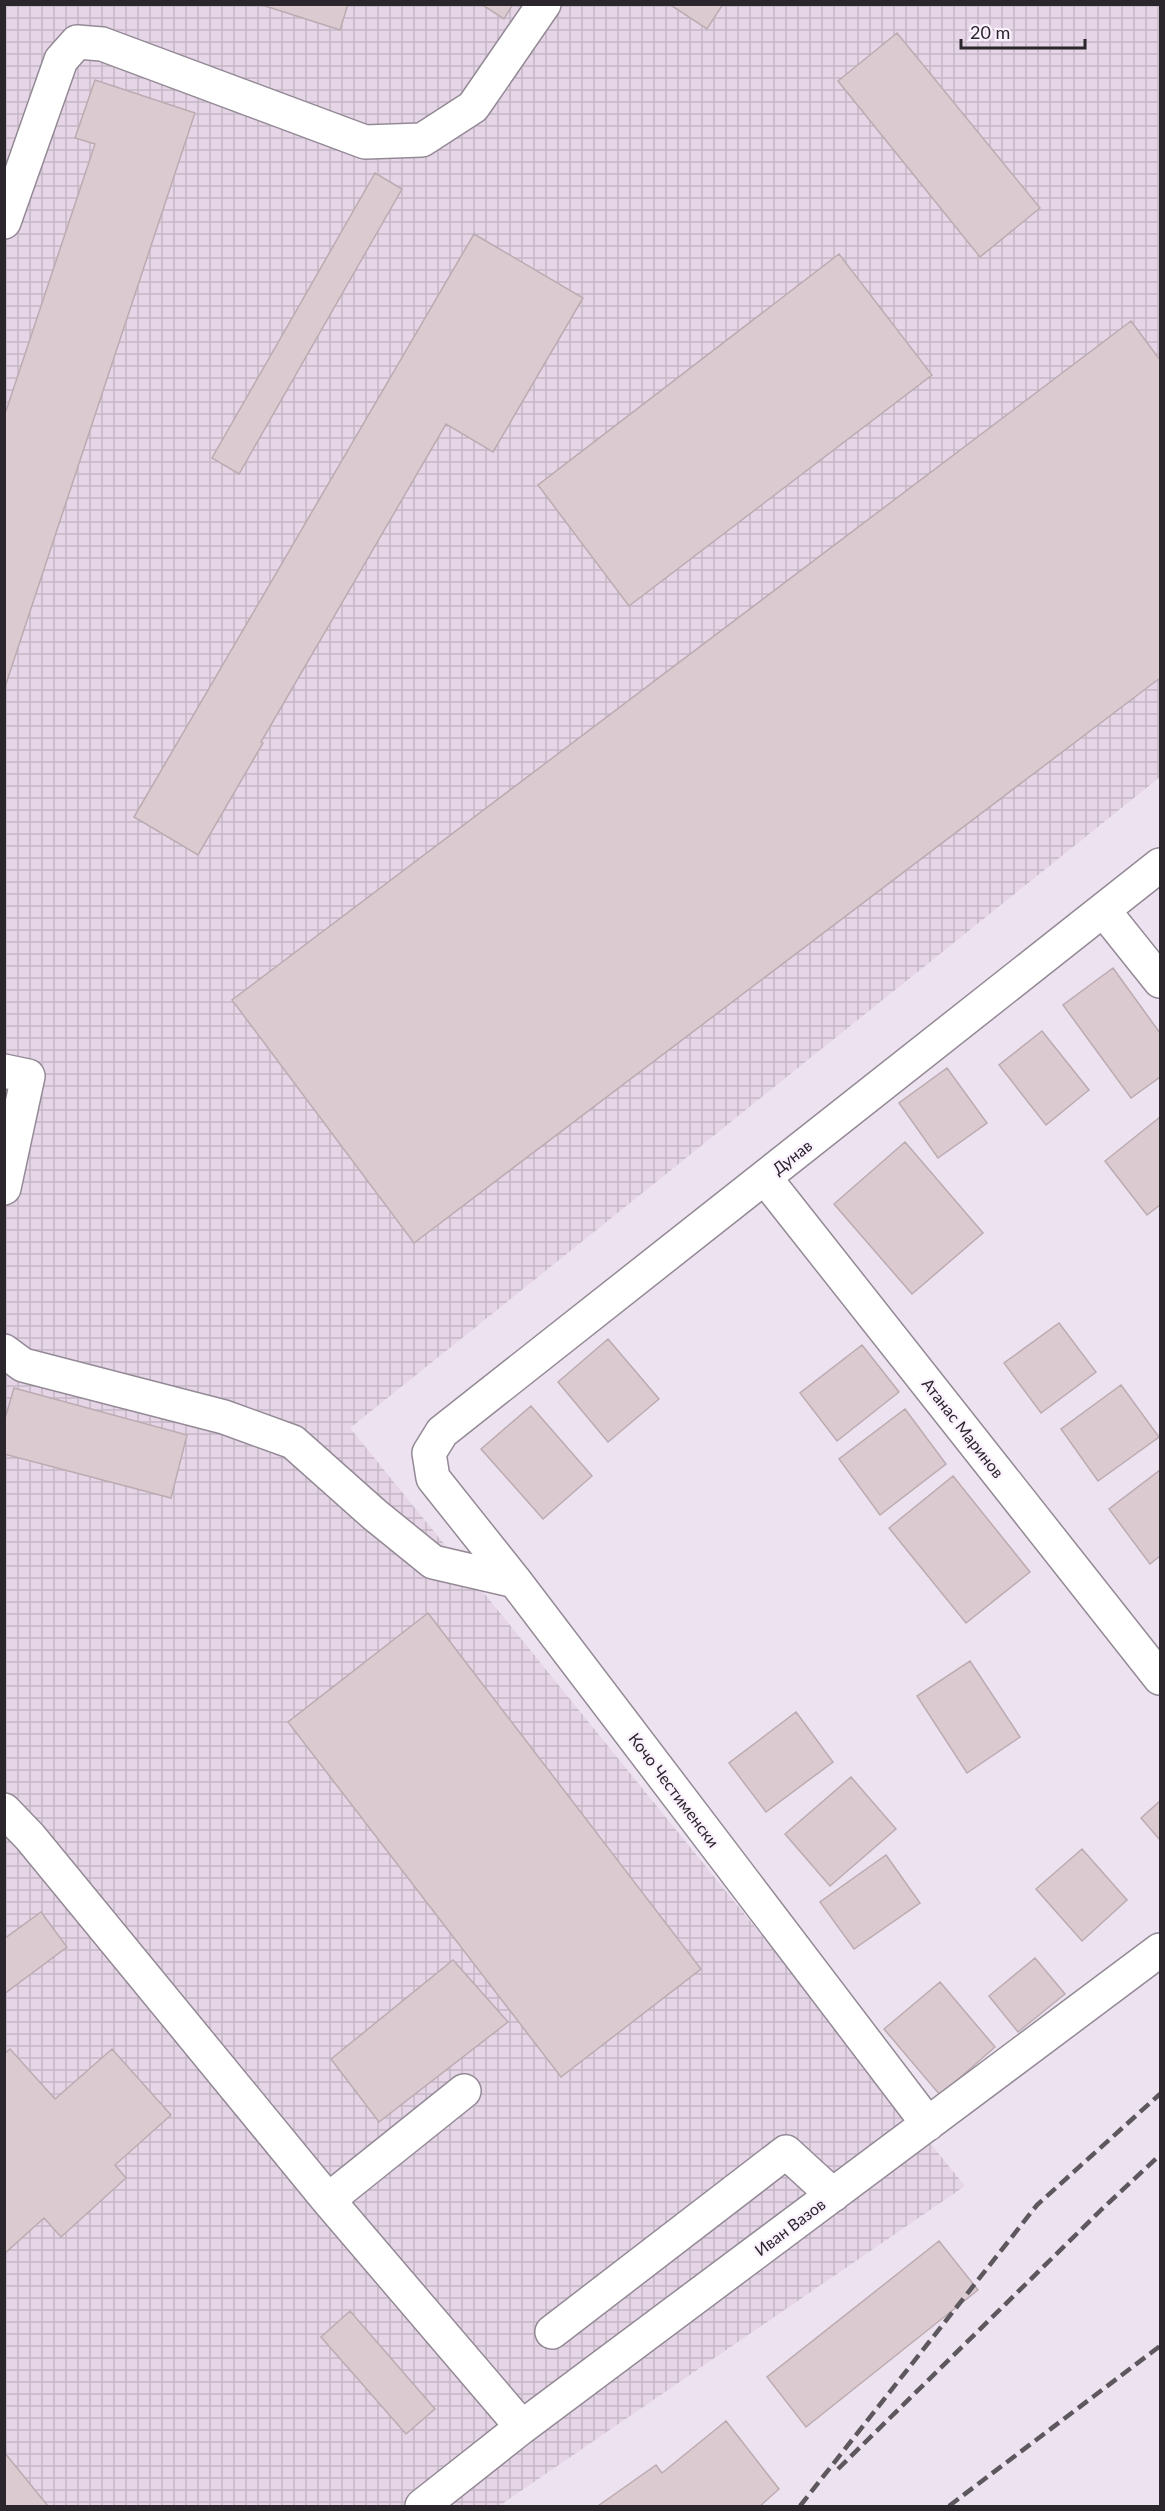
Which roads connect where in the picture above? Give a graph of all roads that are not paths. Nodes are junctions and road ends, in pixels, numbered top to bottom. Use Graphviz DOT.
graph roads {
  1 [pos="544,4"];
  2 [pos="4,222"];
  3 [pos="1161,865"];
  4 [pos="1104,911"];
  5 [pos="1161,981"];
  6 [pos="4,1071"];
  7 [pos="765,1178"];
  8 [pos="4,1188"];
  9 [pos="4,1351"];
  10 [pos="429,1453"];
  11 [pos="515,1581"];
  12 [pos="1161,1677"];
  13 [pos="4,1810"];
  14 [pos="1161,1950"];
  15 [pos="464,2091"];
  16 [pos="928,2124"];
  17 [pos="833,2195"];
  18 [pos="328,2200"];
  19 [pos="552,2332"];
  20 [pos="522,2427"];
  21 [pos="422,2506"];
  1 -- 2 [label="street"];
  3 -- 4 [label="street, Дунав"];
  4 -- 5 [label="street"];
  4 -- 7 [label="street, Дунав"];
  6 -- 8 [label="street"];
  7 -- 10 [label="street, Дунав"];
  7 -- 12 [label="street, Атанас Маринов"];
  9 -- 11 [label="street"];
  10 -- 11 [label="street, Кочо Честименски"];
  11 -- 16 [label="street, Кочо Честименски"];
  13 -- 18 [label="street"];
  14 -- 16 [label="street, Иван Вазов"];
  15 -- 18 [label="street"];
  16 -- 17 [label="street, Иван Вазов"];
  17 -- 19 [label="street"];
  17 -- 20 [label="street, Иван Вазов"];
  18 -- 20 [label="street"];
  20 -- 21 [label="street, Иван Вазов"];
}
